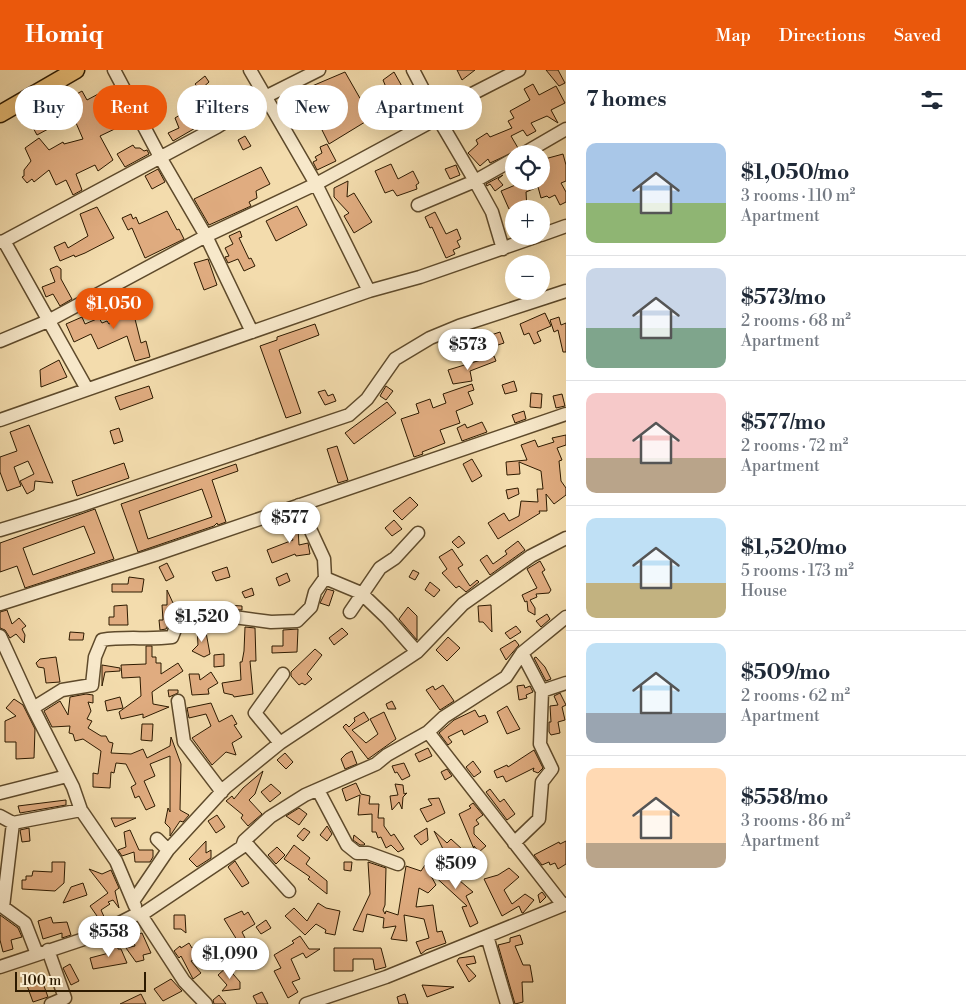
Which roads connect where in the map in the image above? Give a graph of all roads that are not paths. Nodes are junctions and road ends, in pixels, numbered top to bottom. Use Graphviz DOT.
graph roads {
  1 [pos="76,70"];
  2 [pos="114,70"];
  3 [pos="250,70"];
  4 [pos="318,70"];
  5 [pos="413,70"];
  6 [pos="519,70"];
  7 [pos="258,85"];
  8 [pos="421,85"];
  9 [pos="482,89"];
  10 [pos="267,96"];
  11 [pos="267,100"];
  12 [pos="0,114"];
  13 [pos="566,129"];
  14 [pos="211,130"];
  15 [pos="416,130"];
  16 [pos="445,130"];
  17 [pos="538,145"];
  18 [pos="160,157"];
  19 [pos="505,164"];
  20 [pos="476,181"];
  21 [pos="316,184"];
  22 [pos="418,205"];
  23 [pos="566,226"];
  24 [pos="550,232"];
  25 [pos="206,236"];
  26 [pos="2,241"];
  27 [pos="514,245"];
  28 [pos="502,249"];
  29 [pos="369,291"];
  30 [pos="566,291"];
  31 [pos="48,321"];
  32 [pos="252,332"];
  33 [pos="0,341"];
  34 [pos="87,389"];
  35 [pos="566,414"];
  36 [pos="0,420"];
  37 [pos="299,505"];
  38 [pos="0,530"];
  39 [pos="418,533"];
  40 [pos="566,538"];
  41 [pos="325,578"];
  42 [pos="362,593"];
  43 [pos="0,604"];
  44 [pos="350,612"];
  45 [pos="566,617"];
  46 [pos="0,636"];
  47 [pos="417,652"];
  48 [pos="522,652"];
  49 [pos="283,674"];
  50 [pos="566,683"];
  51 [pos="542,691"];
  52 [pos="178,701"];
  53 [pos="33,708"];
  54 [pos="428,732"];
  55 [pos="280,743"];
  56 [pos="67,776"];
  57 [pos="318,790"];
  58 [pos="222,792"];
  59 [pos="0,793"];
  60 [pos="81,810"];
  61 [pos="0,816"];
  62 [pos="13,823"];
  63 [pos="157,839"];
  64 [pos="244,841"];
  65 [pos="514,842"];
  66 [pos="168,850"];
  67 [pos="398,864"];
  68 [pos="289,891"];
  69 [pos="134,900"];
  70 [pos="564,905"];
  71 [pos="139,914"];
  72 [pos="487,936"];
  73 [pos="43,952"];
  74 [pos="0,967"];
  75 [pos="313,1003"];
  76 [pos="51,1004"];
  77 [pos="206,1004"];
  78 [pos="507,1004"];
  1 -- 12 [label="main road"];
  2 -- 18 [label="street"];
  3 -- 7 [label="street"];
  4 -- 10 [label="street"];
  5 -- 8 [label="street"];
  6 -- 9 [label="street"];
  11 -- 21 [label="street"];
  13 -- 17 [label="street"];
  14 -- 18 [label="street"];
  15 -- 21 [label="street"];
  16 -- 20 [label="street"];
  18 -- 25 [label="street"];
  18 -- 26 [label="street"];
  19 -- 20 [label="street"];
  20 -- 22 [label="street"];
  20 -- 28 [label="street"];
  21 -- 25 [label="street"];
  21 -- 29 [label="street"];
  23 -- 24 [label="street"];
  25 -- 31 [label="street"];
  25 -- 32 [label="street"];
  26 -- 31 [label="street"];
  27 -- 28 [label="street"];
  28 -- 29 [label="street"];
  29 -- 32 [label="street"];
  30 -- 38 [label="street"];
  31 -- 33 [label="street"];
  31 -- 34 [label="street"];
  32 -- 34 [label="street"];
  34 -- 36 [label="street"];
  35 -- 37 [label="street"];
  37 -- 41 [label="street"];
  37 -- 43 [label="street"];
  39 -- 42 [label="street"];
  40 -- 47 [label="street"];
  41 -- 42 [label="street"];
  41 -- 53 [label="street"];
  42 -- 44 [label="street"];
  42 -- 47 [label="street"];
  45 -- 48 [label="street"];
  46 -- 53 [label="street"];
  47 -- 55 [label="street"];
  48 -- 51 [label="street"];
  48 -- 54 [label="street"];
  49 -- 55 [label="street"];
  50 -- 51 [label="street"];
  51 -- 65 [label="street"];
  52 -- 58 [label="street"];
  53 -- 56 [label="street"];
  54 -- 57 [label="street"];
  54 -- 65 [label="street"];
  55 -- 58 [label="street"];
  56 -- 59 [label="street"];
  56 -- 60 [label="street"];
  57 -- 64 [label="street"];
  57 -- 67 [label="street"];
  58 -- 66 [label="street"];
  60 -- 62 [label="street"];
  60 -- 69 [label="street"];
  61 -- 62 [label="street"];
  62 -- 73 [label="street"];
  63 -- 66 [label="street"];
  64 -- 68 [label="street"];
  64 -- 71 [label="street"];
  65 -- 70 [label="street"];
  66 -- 69 [label="street"];
  69 -- 71 [label="street"];
  70 -- 72 [label="street"];
  71 -- 73 [label="street"];
  71 -- 77 [label="street"];
  72 -- 75 [label="street"];
  72 -- 78 [label="street"];
  73 -- 74 [label="street"];
  73 -- 76 [label="street"];
}
